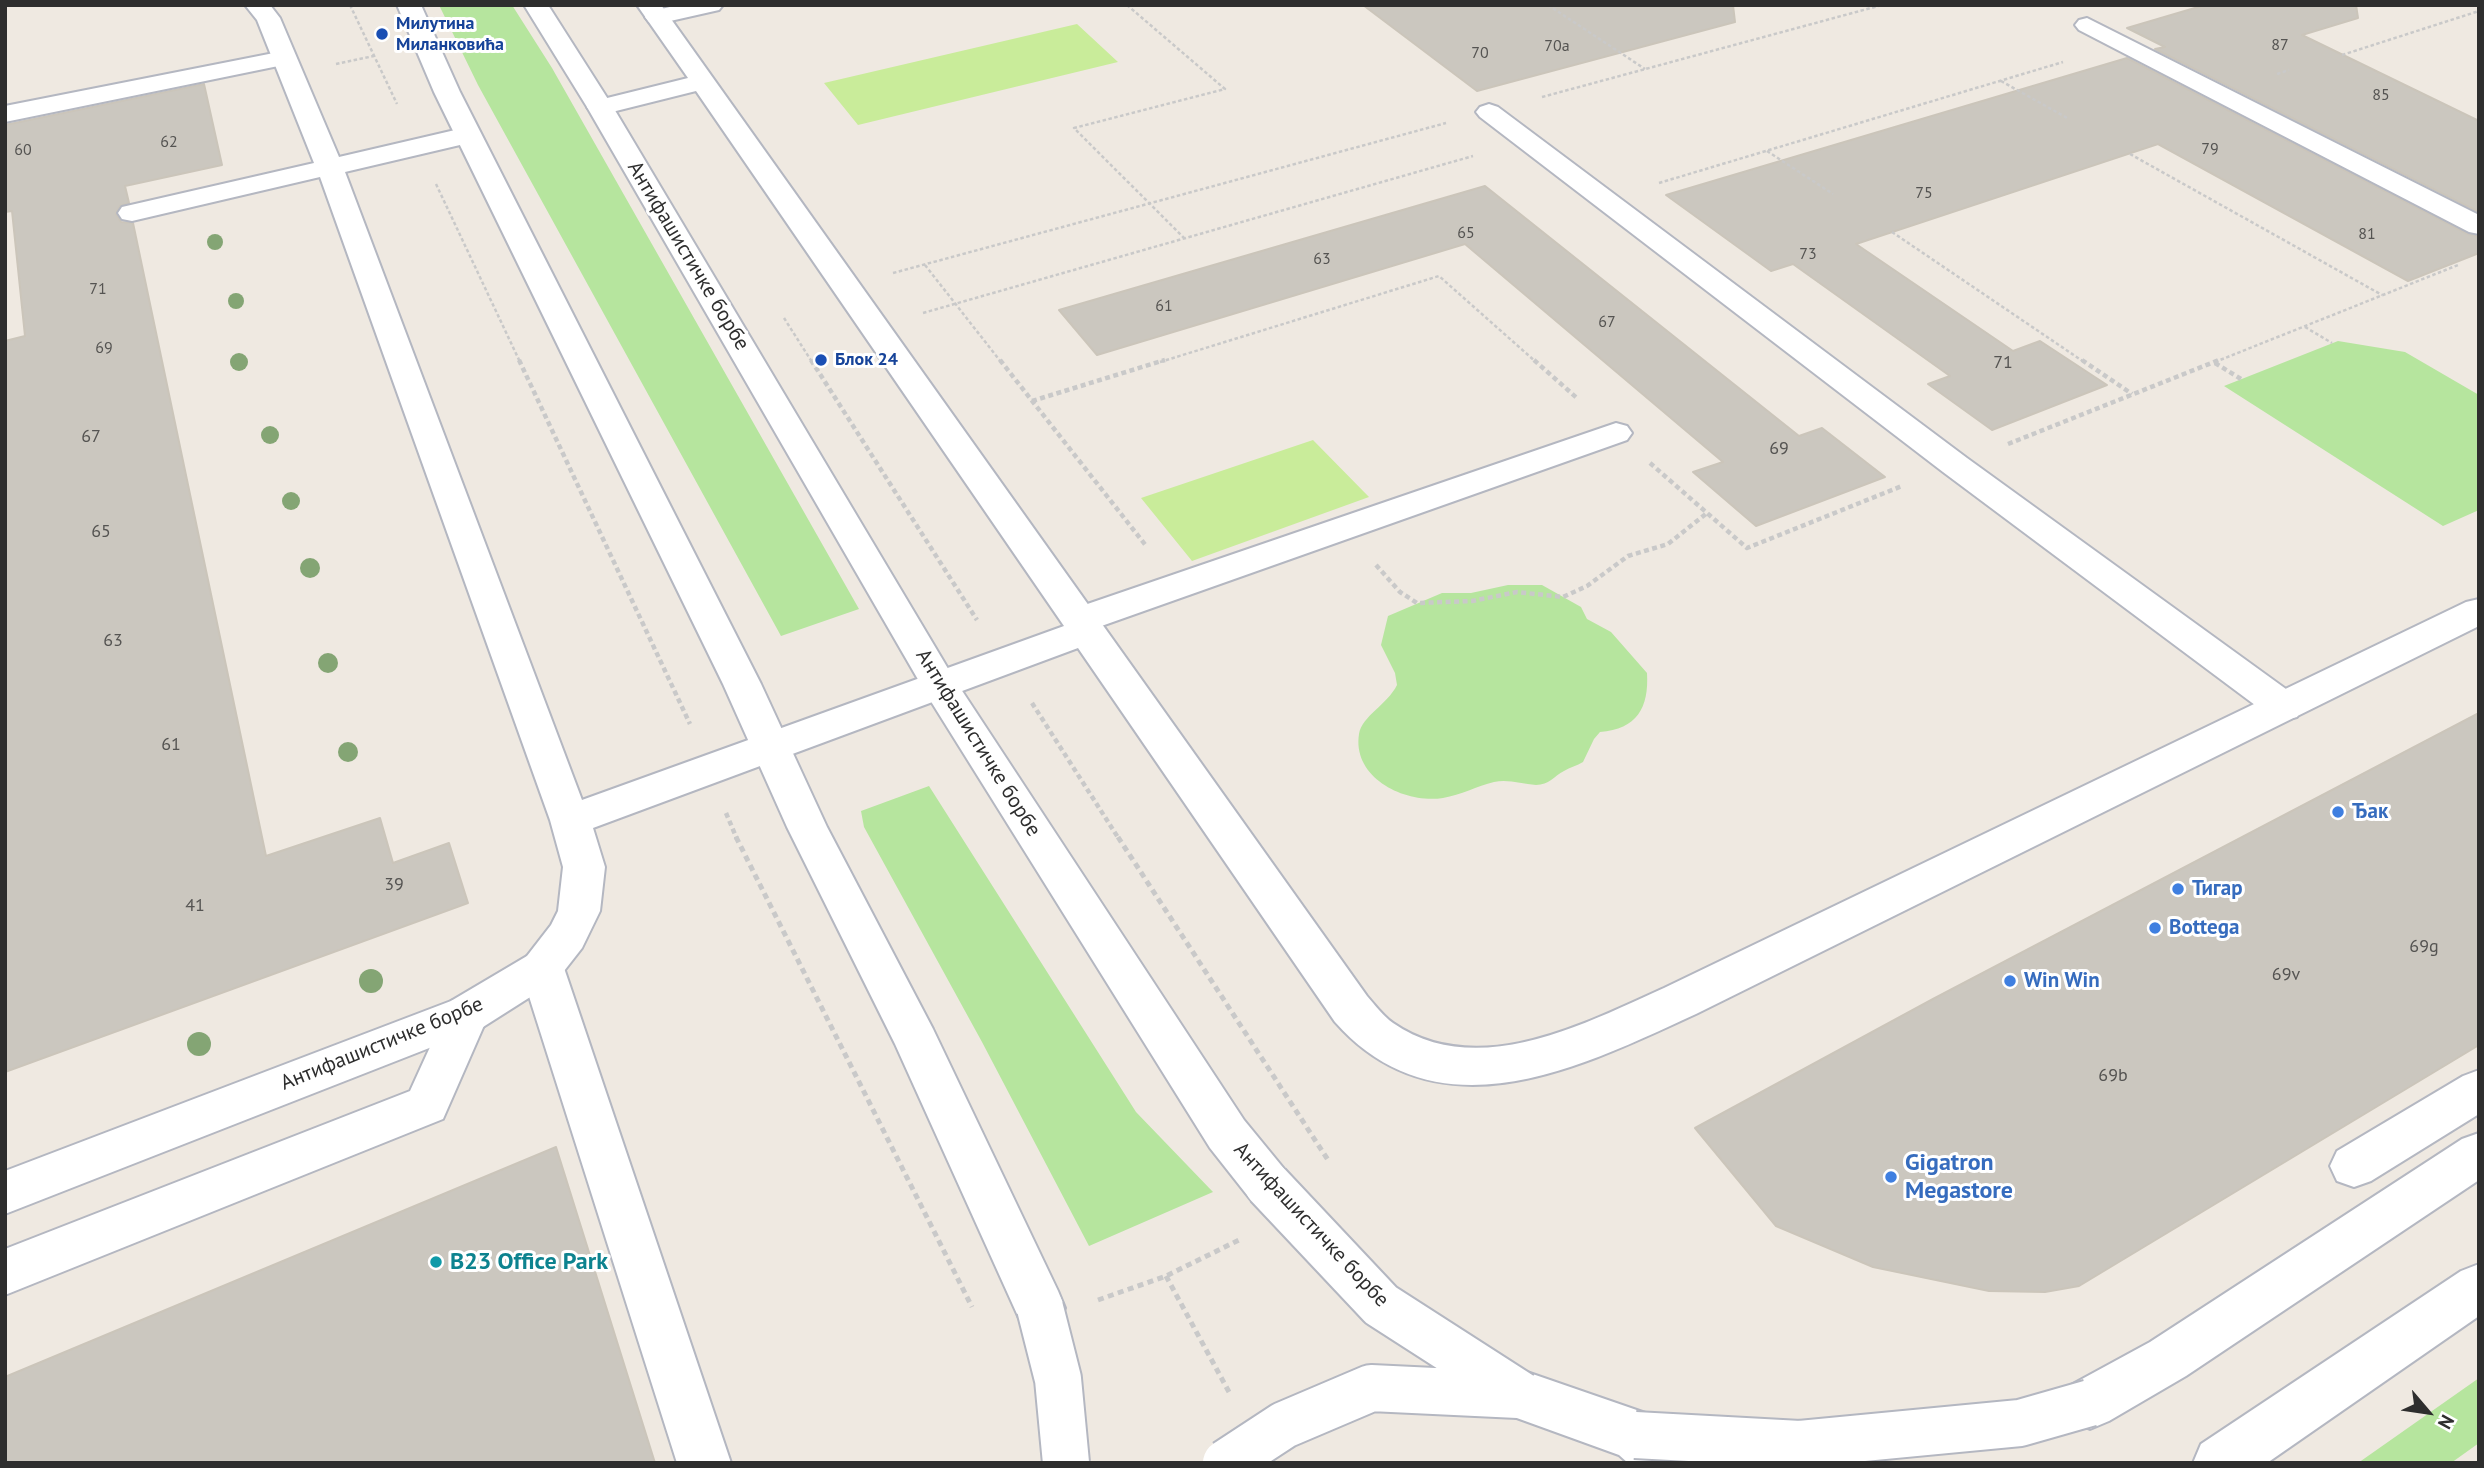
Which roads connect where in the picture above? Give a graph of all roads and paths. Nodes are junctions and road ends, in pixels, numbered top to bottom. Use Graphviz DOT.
graph roads {
  1 [pos="257,5"];
  2 [pos="350,5"];
  3 [pos="409,5"];
  4 [pos="536,5"];
  5 [pos="711,5"];
  6 [pos="1127,5"];
  7 [pos="1548,5"];
  8 [pos="1882,5"];
  9 [pos="1873,6"];
  10 [pos="653,11"];
  11 [pos="2479,11"];
  12 [pos="2087,25"];
  13 [pos="2124,44"];
  14 [pos="2342,55"];
  15 [pos="284,58"];
  16 [pos="1646,69"];
  17 [pos="2001,81"];
  18 [pos="702,82"];
  19 [pos="600,107"];
  20 [pos="1489,111"];
  21 [pos="5,114"];
  22 [pos="2069,119"];
  23 [pos="468,135"];
  24 [pos="1528,141"];
  25 [pos="418,147"];
  26 [pos="1767,151"];
  27 [pos="2130,154"];
  28 [pos="330,168"];
  29 [pos="1833,194"];
  30 [pos="1606,199"];
  31 [pos="1148,204"];
  32 [pos="132,213"];
  33 [pos="2479,226"];
  34 [pos="1892,232"];
  35 [pos="1185,239"];
  36 [pos="2467,262"];
  37 [pos="925,265"];
  38 [pos="845,286"];
  39 [pos="2382,295"];
  40 [pos="955,304"];
  41 [pos="783,317"];
  42 [pos="2304,326"];
  43 [pos="874,327"];
  44 [pos="2332,344"];
  45 [pos="2214,362"];
  46 [pos="2241,379"];
  47 [pos="2133,394"];
  48 [pos="1032,401"];
  49 [pos="1616,433"];
  50 [pos="1955,466"];
  51 [pos="1707,513"];
  52 [pos="1337,530"];
  53 [pos="1177,586"];
  54 [pos="2479,611"];
  55 [pos="1083,626"];
  56 [pos="1005,662"];
  57 [pos="940,686"];
  58 [pos="2284,706"];
  59 [pos="769,748"];
  60 [pos="708,769"];
  61 [pos="570,820"];
  62 [pos="542,968"];
  63 [pos="467,1014"];
  64 [pos="2479,1090"];
  65 [pos="2479,1154"];
  66 [pos="1332,1165"];
  67 [pos="2354,1166"];
  68 [pos="5,1193"];
  69 [pos="1251,1235"];
  70 [pos="5,1272"];
  71 [pos="1166,1276"];
  72 [pos="2479,1287"];
  73 [pos="1090,1303"];
  74 [pos="976,1316"];
  75 [pos="1521,1395"];
  76 [pos="1235,1404"];
  77 [pos="1653,1449"];
  78 [pos="704,1463"];
  79 [pos="1066,1463"];
  80 [pos="1226,1463"];
  81 [pos="2220,1463"];
  1 -- 15 [label="street, Антифашистичке борбе"];
  2 -- 25 [label="path"];
  3 -- 23 [label="street"];
  4 -- 19 [label="street, Антифашистичке борбе"];
  5 -- 10 [label="street"];
  6 -- 31 [label="path"];
  7 -- 16 [label="path"];
  8 -- 9 [label="path"];
  9 -- 16 [label="path"];
  10 -- 18 [label="street"];
  11 -- 14 [label="path"];
  12 -- 13 [label="street"];
  13 -- 17 [label="path"];
  13 -- 33 [label="street"];
  15 -- 21 [label="street"];
  15 -- 28 [label="street, Антифашистичке борбе"];
  16 -- 20 [label="path"];
  17 -- 22 [label="path"];
  17 -- 26 [label="path"];
  18 -- 19 [label="street"];
  18 -- 38 [label="street"];
  19 -- 57 [label="street, Антифашистичке борбе"];
  20 -- 24 [label="street"];
  20 -- 31 [label="path"];
  23 -- 25 [label="street"];
  23 -- 59 [label="street"];
  24 -- 30 [label="street"];
  24 -- 35 [label="path"];
  25 -- 28 [label="street"];
  25 -- 60 [label="path"];
  26 -- 29 [label="path"];
  26 -- 30 [label="path"];
  27 -- 39 [label="path"];
  28 -- 32 [label="street"];
  28 -- 61 [label="street, Антифашистичке борбе"];
  30 -- 50 [label="street"];
  31 -- 35 [label="path"];
  31 -- 37 [label="path"];
  34 -- 47 [label="path"];
  35 -- 40 [label="path"];
  36 -- 39 [label="path"];
  37 -- 38 [label="path"];
  37 -- 40 [label="path"];
  38 -- 43 [label="street"];
  39 -- 42 [label="path"];
  40 -- 43 [label="path"];
  40 -- 48 [label="path"];
  41 -- 56 [label="path"];
  42 -- 44 [label="path"];
  42 -- 45 [label="path"];
  43 -- 55 [label="street"];
  45 -- 46 [label="path"];
  45 -- 47 [label="path"];
  47 -- 50 [label="path"];
  48 -- 49 [label="path"];
  48 -- 53 [label="path"];
  49 -- 51 [label="path"];
  49 -- 52 [label="street"];
  50 -- 51 [label="path"];
  50 -- 58 [label="street"];
  51 -- 52 [label="path"];
  52 -- 53 [label="street"];
  53 -- 55 [label="street"];
  54 -- 58 [label="street"];
  55 -- 56 [label="street"];
  55 -- 58 [label="street"];
  56 -- 57 [label="street"];
  56 -- 66 [label="path"];
  57 -- 59 [label="street"];
  57 -- 75 [label="street, Антифашистичке борбе, bridge"];
  59 -- 60 [label="street"];
  59 -- 79 [label="street, bridge"];
  60 -- 61 [label="street"];
  60 -- 74 [label="path"];
  61 -- 62 [label="street, Антифашистичке борбе"];
  62 -- 63 [label="street, Антифашистичке борбе"];
  62 -- 78 [label="street"];
  63 -- 68 [label="street, Антифашистичке борбе"];
  63 -- 70 [label="street"];
  64 -- 67 [label="street"];
  65 -- 77 [label="street, bridge"];
  69 -- 71 [label="path"];
  71 -- 73 [label="path"];
  71 -- 76 [label="path"];
  72 -- 81 [label="street"];
  75 -- 77 [label="street"];
  75 -- 80 [label="street, bridge"];
}
